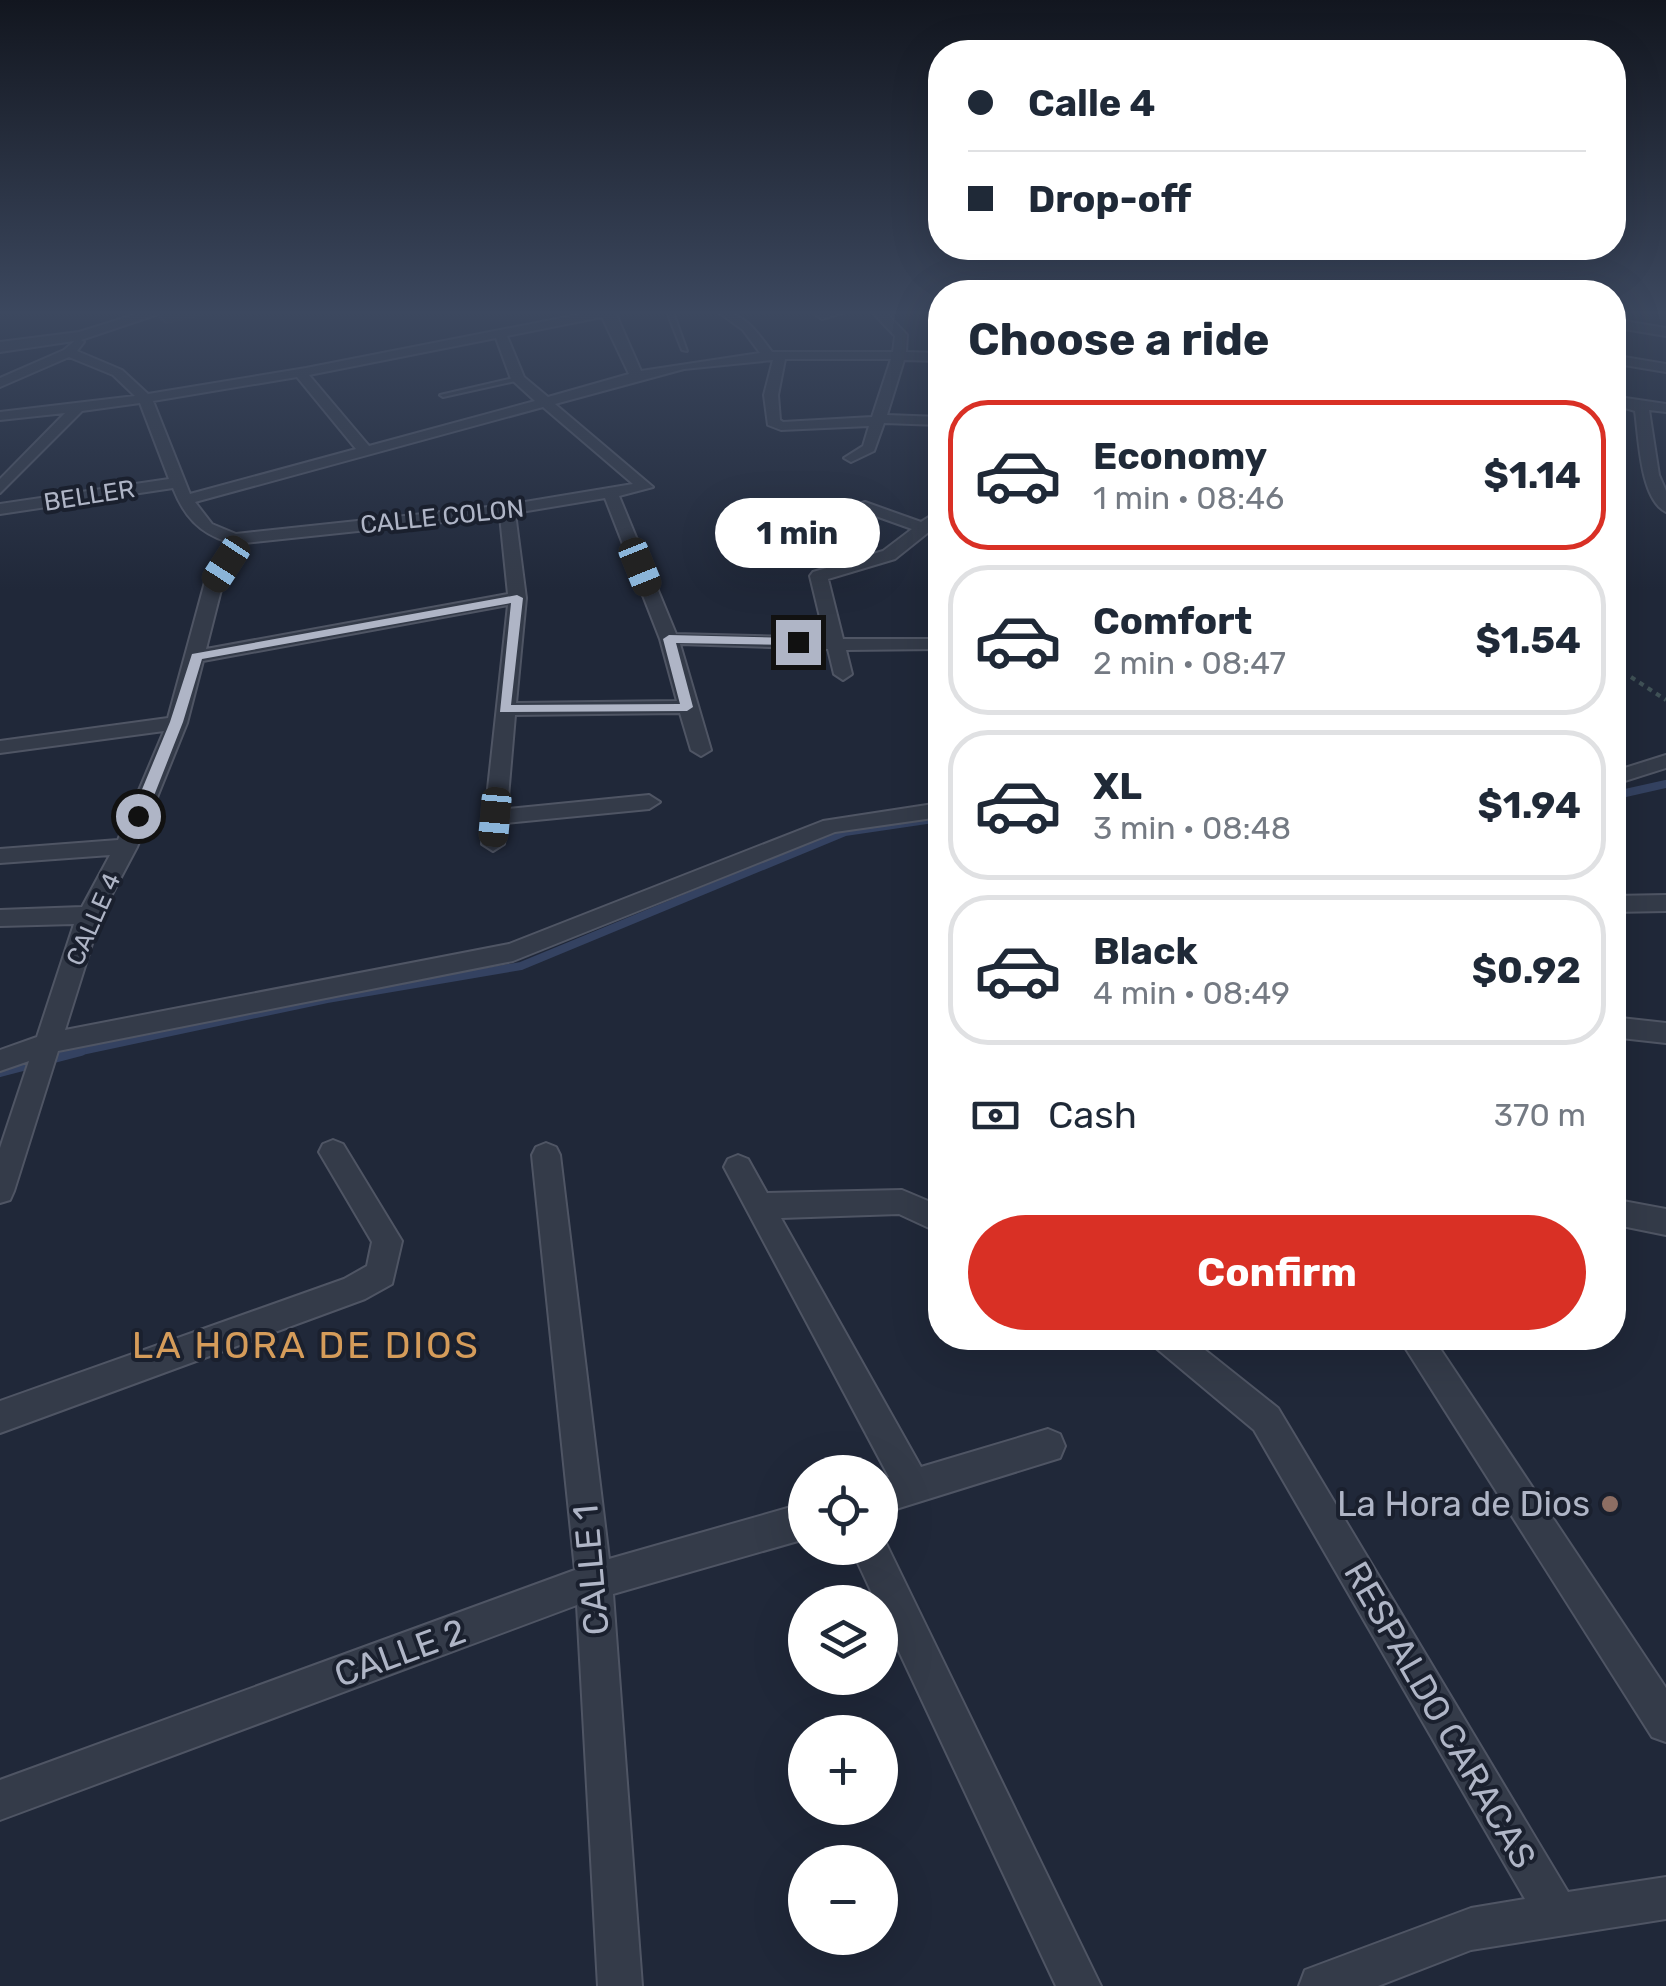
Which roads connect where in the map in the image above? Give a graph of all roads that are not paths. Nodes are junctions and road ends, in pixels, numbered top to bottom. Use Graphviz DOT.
graph roads {
  1 [pos="110,405"];
  2 [pos="148,405"];
  3 [pos="326,405"];
  4 [pos="530,405"];
  5 [pos="548,405"];
  6 [pos="771,405"];
  7 [pos="884,405"];
  8 [pos="1636,405"];
  9 [pos="1640,405"];
  10 [pos="1666,408"];
  11 [pos="77,409"];
  12 [pos="0,416"];
  13 [pos="880,418"];
  14 [pos="928,420"];
  15 [pos="365,450"];
  16 [pos="851,458"];
  17 [pos="0,488"];
  18 [pos="183,490"];
  19 [pos="611,495"];
  20 [pos="865,507"];
  21 [pos="1666,507"];
  22 [pos="0,509"];
  23 [pos="507,510"];
  24 [pos="928,522"];
  25 [pos="920,527"];
  26 [pos="235,540"];
  27 [pos="517,598"];
  28 [pos="669,639"];
  29 [pos="834,643"];
  30 [pos="928,645"];
  31 [pos="196,656"];
  32 [pos="843,674"];
  33 [pos="687,707"];
  34 [pos="504,709"];
  35 [pos="177,722"];
  36 [pos="0,747"];
  37 [pos="701,750"];
  38 [pos="1666,761"];
  39 [pos="1626,774"];
  40 [pos="649,802"];
  41 [pos="928,812"];
  42 [pos="495,817"];
  43 [pos="493,844"];
  44 [pos="126,847"];
  45 [pos="0,856"];
  46 [pos="1666,902"];
  47 [pos="1626,903"];
  48 [pos="88,915"];
  49 [pos="0,918"];
  50 [pos="1626,1029"];
  51 [pos="1666,1034"];
  52 [pos="45,1044"];
  53 [pos="0,1060"];
  54 [pos="334,1152"];
  55 [pos="546,1155"];
  56 [pos="738,1167"];
  57 [pos="0,1191"];
  58 [pos="759,1206"];
  59 [pos="928,1214"];
  60 [pos="1626,1215"];
  61 [pos="1666,1222"];
  62 [pos="1182,1350"];
  63 [pos="1424,1350"];
  64 [pos="0,1417"];
  65 [pos="1048,1446"];
  66 [pos="879,1455"];
  67 [pos="898,1490"];
  68 [pos="788,1526"];
  69 [pos="876,1565"];
  70 [pos="594,1581"];
  71 [pos="1666,1723"];
  72 [pos="0,1800"];
  73 [pos="1666,1898"];
  74 [pos="1558,1915"];
  75 [pos="620,1986"];
  76 [pos="1079,1986"];
  77 [pos="1321,1986"];
  1 -- 11 [label="street"];
  2 -- 18 [label="street"];
  3 -- 15 [label="street"];
  4 -- 15 [label="street, BELLER"];
  5 -- 19 [label="street, CALLE COLON"];
  6 -- 13 [label="street"];
  7 -- 13 [label="street"];
  8 -- 21 [label="street"];
  9 -- 10 [label="street"];
  11 -- 12 [label="street"];
  11 -- 17 [label="street"];
  13 -- 14 [label="street"];
  13 -- 16 [label="street"];
  15 -- 18 [label="street, BELLER"];
  18 -- 22 [label="street, BELLER"];
  18 -- 26 [label="street"];
  19 -- 23 [label="street, CALLE COLON"];
  19 -- 28 [label="street"];
  20 -- 25 [label="street"];
  23 -- 26 [label="street, CALLE COLON"];
  23 -- 27 [label="street"];
  24 -- 25 [label="street"];
  25 -- 29 [label="street"];
  26 -- 31 [label="street, CALLE 4"];
  27 -- 31 [label="street"];
  27 -- 34 [label="street"];
  28 -- 29 [label="street"];
  28 -- 33 [label="street"];
  29 -- 30 [label="street"];
  29 -- 32 [label="street"];
  31 -- 35 [label="street, CALLE 4"];
  33 -- 34 [label="street"];
  33 -- 37 [label="street"];
  34 -- 42 [label="street"];
  35 -- 36 [label="street"];
  35 -- 44 [label="street, CALLE 4"];
  38 -- 39 [label="street"];
  40 -- 42 [label="street"];
  41 -- 52 [label="street"];
  42 -- 43 [label="street"];
  44 -- 45 [label="street"];
  44 -- 48 [label="street, CALLE 4"];
  46 -- 47 [label="street"];
  48 -- 49 [label="street"];
  48 -- 52 [label="street, CALLE 4"];
  50 -- 51 [label="street"];
  52 -- 53 [label="street"];
  52 -- 57 [label="street, CALLE 4"];
  54 -- 64 [label="street"];
  55 -- 70 [label="street, CALLE 1"];
  56 -- 58 [label="street"];
  58 -- 59 [label="street"];
  58 -- 66 [label="street"];
  60 -- 61 [label="street"];
  62 -- 74 [label="street, RESPALDO CARACAS"];
  63 -- 71 [label="street"];
  65 -- 67 [label="street"];
  68 -- 70 [label="street, CALLE 2"];
  69 -- 76 [label="street"];
  70 -- 72 [label="street, CALLE 2"];
  70 -- 75 [label="street, CALLE 1"];
  73 -- 74 [label="street"];
  74 -- 77 [label="street"];
}
